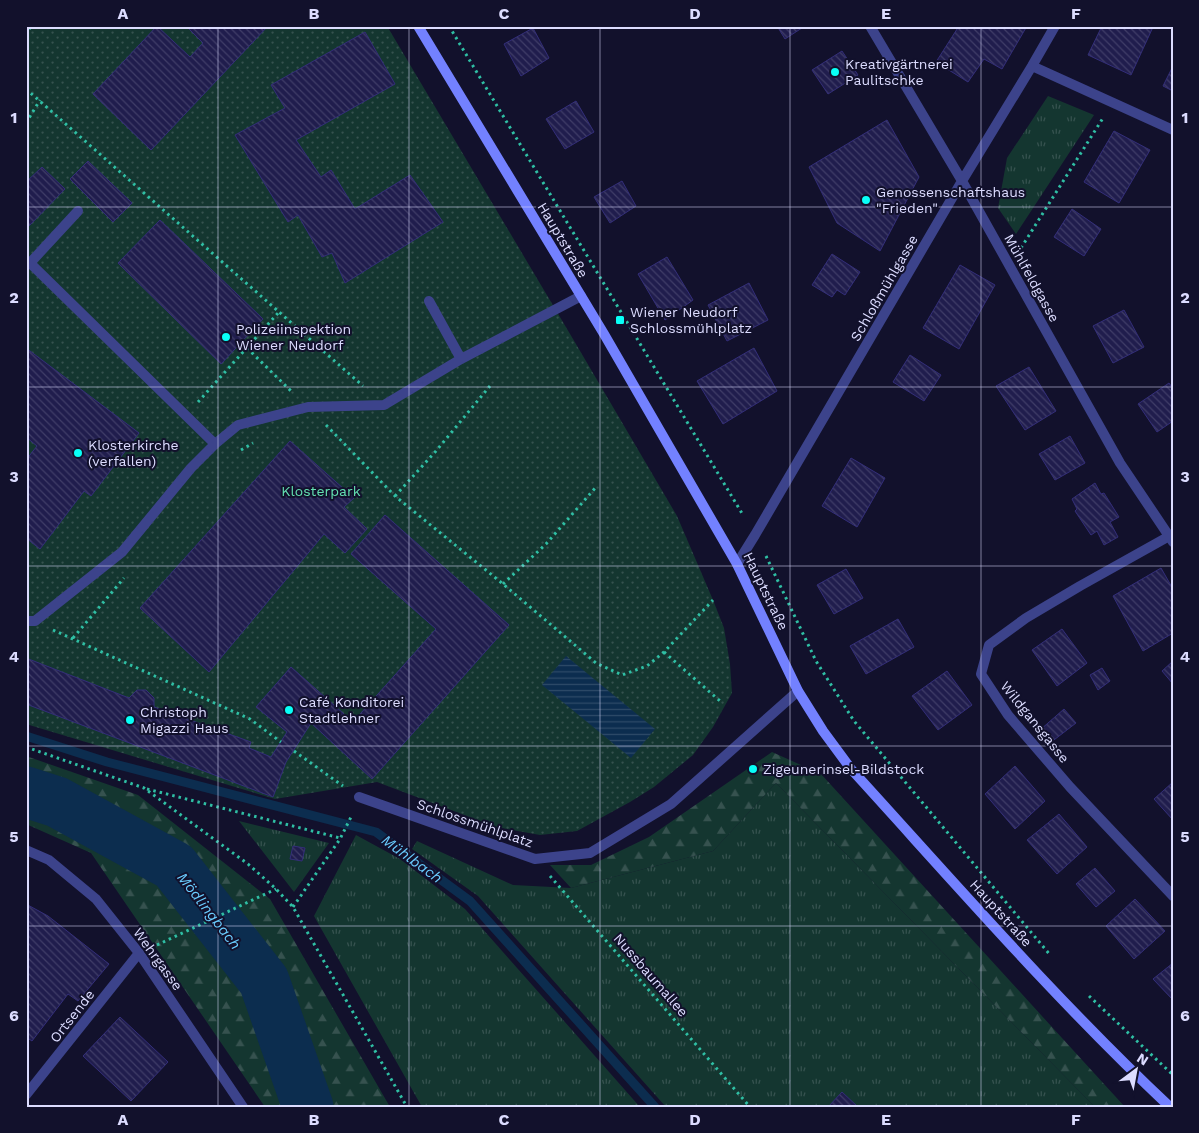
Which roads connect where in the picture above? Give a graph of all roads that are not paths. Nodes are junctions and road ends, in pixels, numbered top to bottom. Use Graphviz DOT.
graph roads {
  1 [pos="418,26"];
  2 [pos="870,26"];
  3 [pos="1055,26"];
  4 [pos="1032,66"];
  5 [pos="1173,130"];
  6 [pos="962,181"];
  7 [pos="78,211"];
  8 [pos="581,296"];
  9 [pos="429,301"];
  10 [pos="461,359"];
  11 [pos="215,444"];
  12 [pos="1172,537"];
  13 [pos="737,564"];
  14 [pos="31,621"];
  15 [pos="798,691"];
  16 [pos="360,797"];
  17 [pos="26,850"];
  18 [pos="1173,896"];
  19 [pos="138,953"];
  20 [pos="26,1096"];
  21 [pos="244,1107"];
  22 [pos="1170,1107"];
  1 -- 8 [label="street, Hauptstraße"];
  2 -- 6 [label="street, Mühlfeldgasse"];
  3 -- 4 [label="street, Schloßmühlgasse"];
  4 -- 5 [label="street"];
  4 -- 6 [label="street, Schloßmühlgasse"];
  6 -- 12 [label="street, Mühlfeldgasse"];
  6 -- 13 [label="street, Schloßmühlgasse"];
  7 -- 11 [label="street"];
  8 -- 10 [label="street"];
  8 -- 13 [label="street, Hauptstraße"];
  9 -- 10 [label="street"];
  10 -- 11 [label="street"];
  11 -- 14 [label="street"];
  12 -- 18 [label="street, Wildgansgasse"];
  13 -- 15 [label="street, Hauptstraße"];
  15 -- 16 [label="street, Schlossmühlplatz"];
  15 -- 22 [label="street, Hauptstraße"];
  17 -- 19 [label="street, Wehrgasse"];
  19 -- 20 [label="street, Ortsende"];
  19 -- 21 [label="street, Wehrgasse"];
}
